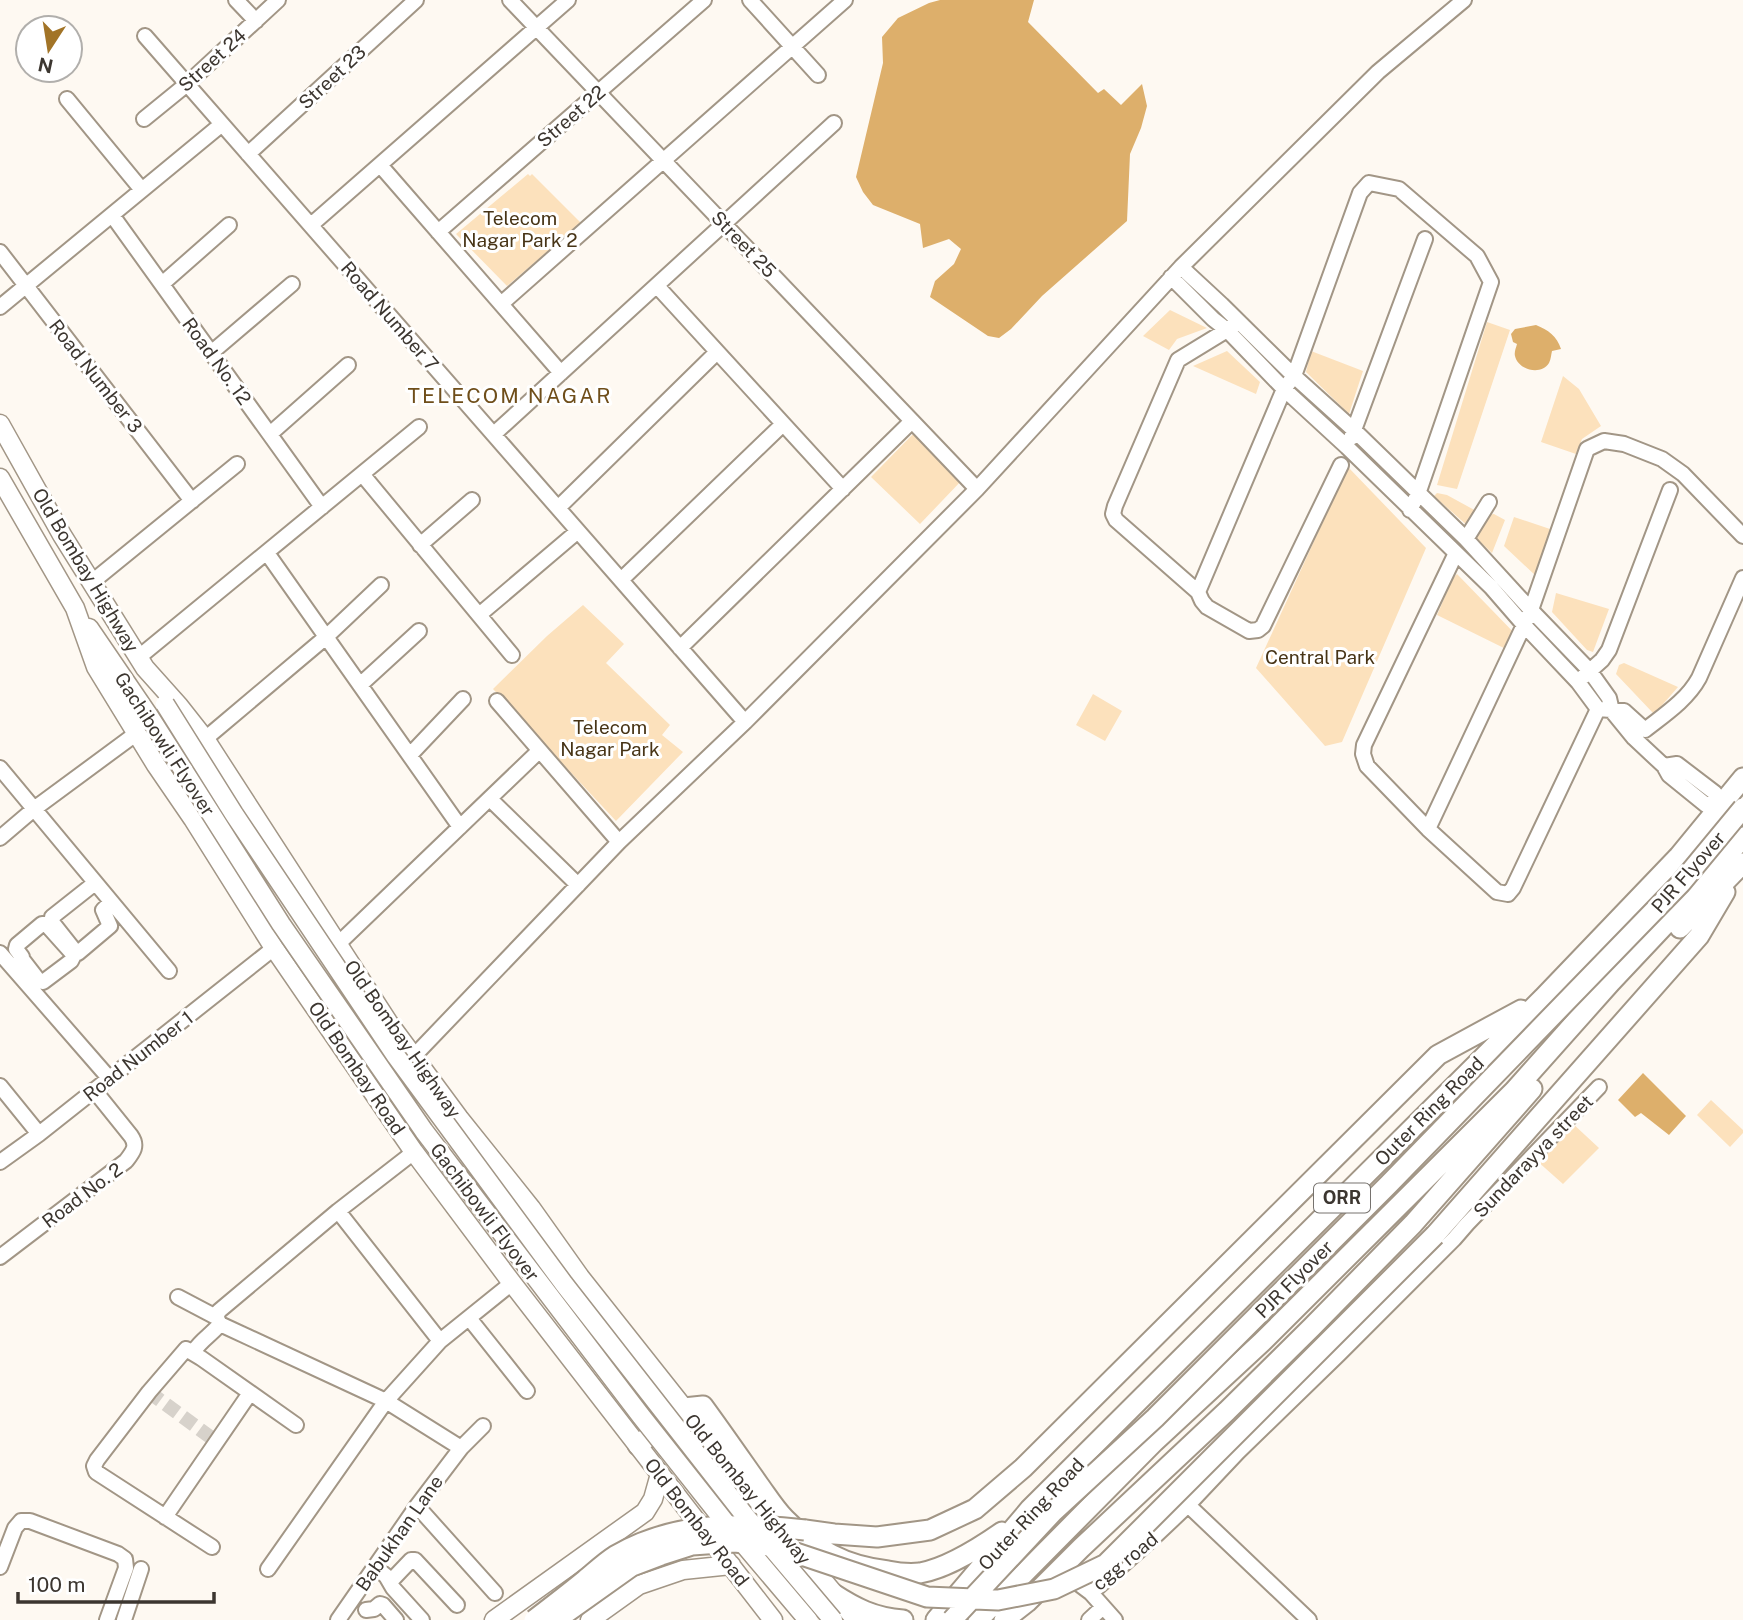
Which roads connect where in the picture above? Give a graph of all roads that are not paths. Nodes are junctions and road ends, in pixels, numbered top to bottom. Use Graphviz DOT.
graph roads {
  1 [pos="236,0"];
  2 [pos="278,0"];
  3 [pos="416,0"];
  4 [pos="510,0"];
  5 [pos="568,0"];
  6 [pos="704,0"];
  7 [pos="750,0"];
  8 [pos="845,0"];
  9 [pos="1464,0"];
  10 [pos="256,21"];
  11 [pos="537,28"];
  12 [pos="145,36"];
  13 [pos="792,46"];
  14 [pos="818,75"];
  15 [pos="187,84"];
  16 [pos="598,92"];
  17 [pos="67,99"];
  18 [pos="144,119"];
  19 [pos="834,123"];
  20 [pos="222,124"];
  21 [pos="248,154"];
  22 [pos="663,160"];
  23 [pos="380,165"];
  24 [pos="142,190"];
  25 [pos="112,215"];
  26 [pos="724,224"];
  27 [pos="229,225"];
  28 [pos="311,225"];
  29 [pos="438,232"];
  30 [pos="1425,239"];
  31 [pos="0,252"];
  32 [pos="1176,272"];
  33 [pos="162,284"];
  34 [pos="292,284"];
  35 [pos="26,285"];
  36 [pos="657,286"];
  37 [pos="500,304"];
  38 [pos="0,307"];
  39 [pos="1232,326"];
  40 [pos="717,352"];
  41 [pos="211,353"];
  42 [pos="348,365"];
  43 [pos="561,373"];
  44 [pos="1294,376"];
  45 [pos="1284,389"];
  46 [pos="912,421"];
  47 [pos="0,424"];
  48 [pos="783,424"];
  49 [pos="419,427"];
  50 [pos="1355,431"];
  51 [pos="270,434"];
  52 [pos="494,434"];
  53 [pos="1347,447"];
  54 [pos="237,464"];
  55 [pos="1341,465"];
  56 [pos="362,474"];
  57 [pos="0,478"];
  58 [pos="843,489"];
  59 [pos="977,489"];
  60 [pos="1670,490"];
  61 [pos="1418,494"];
  62 [pos="472,500"];
  63 [pos="192,501"];
  64 [pos="1489,502"];
  65 [pos="322,507"];
  66 [pos="558,508"];
  67 [pos="1410,510"];
  68 [pos="578,531"];
  69 [pos="1743,536"];
  70 [pos="1466,539"];
  71 [pos="420,545"];
  72 [pos="267,553"];
  73 [pos="1456,553"];
  74 [pos="1743,578"];
  75 [pos="621,580"];
  76 [pos="92,582"];
  77 [pos="381,585"];
  78 [pos="1198,592"];
  79 [pos="75,608"];
  80 [pos="1531,610"];
  81 [pos="479,615"];
  82 [pos="1524,625"];
  83 [pos="419,631"];
  84 [pos="326,637"];
  85 [pos="681,648"];
  86 [pos="512,655"];
  87 [pos="142,662"];
  88 [pos="1589,670"];
  89 [pos="1578,682"];
  90 [pos="360,685"];
  91 [pos="463,699"];
  92 [pos="497,701"];
  93 [pos="1605,710"];
  94 [pos="745,722"];
  95 [pos="137,733"];
  96 [pos="205,738"];
  97 [pos="539,751"];
  98 [pos="410,755"];
  99 [pos="1664,766"];
  100 [pos="0,768"];
  101 [pos="1743,778"];
  102 [pos="490,799"];
  103 [pos="1743,808"];
  104 [pos="34,809"];
  105 [pos="460,827"];
  106 [pos="1428,830"];
  107 [pos="1743,837"];
  108 [pos="0,838"];
  109 [pos="619,842"];
  110 [pos="1742,865"];
  111 [pos="578,885"];
  112 [pos="89,887"];
  113 [pos="107,906"];
  114 [pos="338,945"];
  115 [pos="274,948"];
  116 [pos="0,953"];
  117 [pos="169,971"];
  118 [pos="1543,998"];
  119 [pos="414,1056"];
  120 [pos="108,1078"];
  121 [pos="0,1086"];
  122 [pos="1599,1087"];
  123 [pos="94,1090"];
  124 [pos="39,1134"];
  125 [pos="414,1152"];
  126 [pos="0,1162"];
  127 [pos="338,1211"];
  128 [pos="0,1257"];
  129 [pos="512,1283"];
  130 [pos="178,1297"];
  131 [pos="469,1318"];
  132 [pos="216,1325"];
  133 [pos="440,1340"];
  134 [pos="197,1355"];
  135 [pos="527,1391"];
  136 [pos="250,1393"];
  137 [pos="386,1401"];
  138 [pos="684,1408"];
  139 [pos="296,1425"];
  140 [pos="483,1426"];
  141 [pos="638,1445"];
  142 [pos="461,1448"];
  143 [pos="660,1474"];
  144 [pos="1188,1504"];
  145 [pos="417,1506"];
  146 [pos="1030,1509"];
  147 [pos="165,1517"];
  148 [pos="212,1547"];
  149 [pos="731,1565"];
  150 [pos="0,1567"];
  151 [pos="375,1567"];
  152 [pos="141,1569"];
  153 [pos="268,1569"];
  154 [pos="1060,1570"];
  155 [pos="390,1582"];
  156 [pos="495,1593"];
  157 [pos="832,1593"];
  158 [pos="1091,1593"];
  159 [pos="355,1596"];
  160 [pos="457,1605"];
  161 [pos="1102,1607"];
  162 [pos="1025,1611"];
  163 [pos="362,1615"];
  164 [pos="770,1618"];
  165 [pos="937,1619"];
  166 [pos="1306,1619"];
  167 [pos="107,1620"];
  168 [pos="124,1620"];
  169 [pos="338,1620"];
  170 [pos="396,1620"];
  171 [pos="422,1620"];
  172 [pos="494,1620"];
  173 [pos="534,1620"];
  174 [pos="556,1620"];
  175 [pos="590,1620"];
  176 [pos="808,1620"];
  177 [pos="833,1620"];
  178 [pos="856,1620"];
  179 [pos="902,1620"];
  180 [pos="978,1620"];
  181 [pos="1004,1620"];
  182 [pos="1089,1620"];
  183 [pos="1115,1620"];
  1 -- 10 [label="street"];
  2 -- 10 [label="street, Street 24"];
  3 -- 21 [label="street, Street 23"];
  4 -- 11 [label="street, Street 25"];
  5 -- 11 [label="street"];
  6 -- 16 [label="street, Street 22"];
  7 -- 13 [label="street"];
  8 -- 13 [label="street"];
  9 -- 32 [label="street"];
  10 -- 15 [label="street, Street 24"];
  11 -- 16 [label="street, Street 25"];
  11 -- 23 [label="street"];
  12 -- 15 [label="street, Road Number 7"];
  13 -- 14 [label="street"];
  13 -- 22 [label="street"];
  15 -- 18 [label="street, Street 24"];
  15 -- 20 [label="street, Road Number 7"];
  16 -- 22 [label="street, Street 25"];
  16 -- 29 [label="street, Street 22"];
  17 -- 24 [label="street"];
  19 -- 26 [label="street"];
  20 -- 21 [label="street, Road Number 7"];
  20 -- 24 [label="street"];
  21 -- 28 [label="street, Road Number 7"];
  22 -- 26 [label="street, Street 25"];
  22 -- 37 [label="street"];
  23 -- 28 [label="street"];
  23 -- 29 [label="street"];
  24 -- 25 [label="street"];
  25 -- 33 [label="street, Road No. 12"];
  25 -- 35 [label="street"];
  26 -- 36 [label="street"];
  26 -- 46 [label="street, Street 25"];
  27 -- 33 [label="street"];
  28 -- 52 [label="street, Road Number 7"];
  29 -- 37 [label="street"];
  30 -- 50 [label="street"];
  31 -- 35 [label="street, Road Number 3"];
  32 -- 39 [label="street"];
  32 -- 59 [label="street"];
  33 -- 41 [label="street, Road No. 12"];
  34 -- 41 [label="street"];
  35 -- 38 [label="street"];
  35 -- 63 [label="street, Road Number 3"];
  36 -- 40 [label="street"];
  36 -- 43 [label="street"];
  37 -- 43 [label="street"];
  39 -- 44 [label="street"];
  39 -- 45 [label="street"];
  39 -- 78 [label="street"];
  40 -- 48 [label="street"];
  40 -- 66 [label="street"];
  41 -- 51 [label="street, Road No. 12"];
  42 -- 51 [label="street"];
  43 -- 52 [label="street"];
  44 -- 45 [label="street"];
  44 -- 50 [label="street"];
  44 -- 61 [label="street"];
  45 -- 53 [label="street"];
  45 -- 78 [label="street"];
  46 -- 58 [label="street"];
  46 -- 59 [label="street, Street 25"];
  47 -- 76 [label="main road, Old Bombay Highway"];
  48 -- 58 [label="street"];
  48 -- 75 [label="street"];
  49 -- 56 [label="street"];
  50 -- 53 [label="street"];
  50 -- 61 [label="street"];
  51 -- 65 [label="street, Road No. 12"];
  52 -- 66 [label="street, Road Number 7"];
  53 -- 67 [label="street"];
  54 -- 63 [label="street"];
  55 -- 78 [label="street"];
  56 -- 65 [label="street"];
  56 -- 71 [label="street"];
  57 -- 79 [label="main road, Old Bombay Road"];
  58 -- 85 [label="street"];
  59 -- 94 [label="street"];
  60 -- 88 [label="street"];
  61 -- 67 [label="street"];
  61 -- 70 [label="street"];
  62 -- 71 [label="street"];
  63 -- 76 [label="street"];
  64 -- 70 [label="street"];
  65 -- 72 [label="street"];
  66 -- 68 [label="street, Road Number 7"];
  67 -- 73 [label="street"];
  68 -- 75 [label="street, Road Number 7"];
  68 -- 81 [label="street"];
  69 -- 80 [label="street"];
  70 -- 80 [label="street"];
  71 -- 81 [label="street"];
  72 -- 84 [label="street"];
  72 -- 87 [label="street"];
  73 -- 82 [label="street"];
  73 -- 106 [label="street"];
  74 -- 93 [label="street"];
  75 -- 85 [label="street, Road Number 7"];
  76 -- 87 [label="main road, Old Bombay Highway"];
  77 -- 84 [label="street"];
  79 -- 95 [label="main road, Old Bombay Road"];
  79 -- 176 [label="main road, Gachibowli Flyover, bridge"];
  80 -- 82 [label="street"];
  80 -- 88 [label="street"];
  81 -- 86 [label="street"];
  82 -- 89 [label="street"];
  82 -- 106 [label="street"];
  83 -- 90 [label="street"];
  84 -- 90 [label="street"];
  84 -- 96 [label="street"];
  85 -- 94 [label="street, Road Number 7"];
  87 -- 96 [label="main road, Old Bombay Highway"];
  87 -- 177 [label="main road, Gachibowli Flyover, bridge"];
  88 -- 89 [label="street"];
  88 -- 93 [label="street"];
  89 -- 93 [label="street"];
  90 -- 98 [label="street"];
  91 -- 98 [label="street"];
  92 -- 97 [label="street"];
  93 -- 99 [label="street"];
  93 -- 106 [label="street"];
  94 -- 109 [label="street"];
  95 -- 104 [label="street"];
  95 -- 115 [label="main road, Old Bombay Road"];
  96 -- 114 [label="main road, Old Bombay Highway"];
  97 -- 102 [label="street"];
  97 -- 109 [label="street"];
  98 -- 105 [label="street"];
  100 -- 104 [label="street"];
  101 -- 118 [label="highway, Outer Ring Road / ORR"];
  102 -- 105 [label="street"];
  102 -- 111 [label="street"];
  103 -- 165 [label="highway, PJR Flyover, bridge"];
  104 -- 108 [label="street"];
  104 -- 112 [label="street"];
  105 -- 114 [label="street"];
  107 -- 180 [label="highway, PJR Flyover"];
  109 -- 111 [label="street"];
  110 -- 154 [label="highway"];
  110 -- 174 [label="highway, bridge"];
  111 -- 119 [label="street"];
  112 -- 113 [label="street"];
  112 -- 113 [label="street"];
  113 -- 117 [label="street"];
  114 -- 119 [label="main road, Old Bombay Highway"];
  115 -- 120 [label="street, Road Number 1"];
  115 -- 125 [label="main road, Old Bombay Road"];
  116 -- 120 [label="street"];
  118 -- 146 [label="highway, Outer Ring Road / ORR"];
  118 -- 173 [label="highway, bridge"];
  119 -- 138 [label="main road, Old Bombay Highway"];
  120 -- 123 [label="street, Road Number 1"];
  121 -- 124 [label="street"];
  122 -- 144 [label="street, Sundarayya street"];
  123 -- 124 [label="street, Road Number 1"];
  123 -- 128 [label="street, Road No. 2"];
  124 -- 126 [label="street, Road Number 1"];
  125 -- 127 [label="street"];
  125 -- 129 [label="main road, Old Bombay Road"];
  127 -- 132 [label="street"];
  127 -- 133 [label="street"];
  129 -- 131 [label="street"];
  129 -- 141 [label="main road, Old Bombay Road"];
  130 -- 132 [label="street"];
  131 -- 133 [label="street"];
  131 -- 135 [label="street"];
  132 -- 134 [label="street"];
  132 -- 137 [label="street"];
  133 -- 137 [label="street"];
  134 -- 136 [label="street"];
  134 -- 147 [label="street"];
  136 -- 139 [label="street"];
  136 -- 147 [label="street"];
  137 -- 142 [label="street"];
  137 -- 153 [label="street"];
  138 -- 141 [label="highway"];
  138 -- 146 [label="highway"];
  138 -- 157 [label="main road, Old Bombay Highway"];
  140 -- 142 [label="street, Babukhan Lane"];
  141 -- 143 [label="main road, Old Bombay Road"];
  142 -- 145 [label="street, Babukhan Lane"];
  143 -- 149 [label="main road, Old Bombay Road"];
  143 -- 172 [label="main road"];
  144 -- 158 [label="street, cgg road"];
  144 -- 166 [label="street"];
  145 -- 151 [label="street, Babukhan Lane"];
  145 -- 156 [label="street"];
  146 -- 165 [label="highway, Outer Ring Road / ORR"];
  147 -- 148 [label="street"];
  149 -- 164 [label="main road, Old Bombay Road"];
  149 -- 175 [label="main road"];
  150 -- 167 [label="street"];
  151 -- 155 [label="street"];
  151 -- 159 [label="street, Babukhan Lane"];
  152 -- 168 [label="street"];
  154 -- 158 [label="street, cgg road"];
  154 -- 162 [label="highway"];
  155 -- 160 [label="street"];
  155 -- 171 [label="street"];
  157 -- 178 [label="main road, Old Bombay Highway"];
  157 -- 179 [label="highway"];
  158 -- 161 [label="street"];
  159 -- 163 [label="street"];
  159 -- 169 [label="street, Babukhan Lane"];
  161 -- 182 [label="street"];
  161 -- 183 [label="street"];
  162 -- 181 [label="highway"];
  163 -- 170 [label="street"];
}
